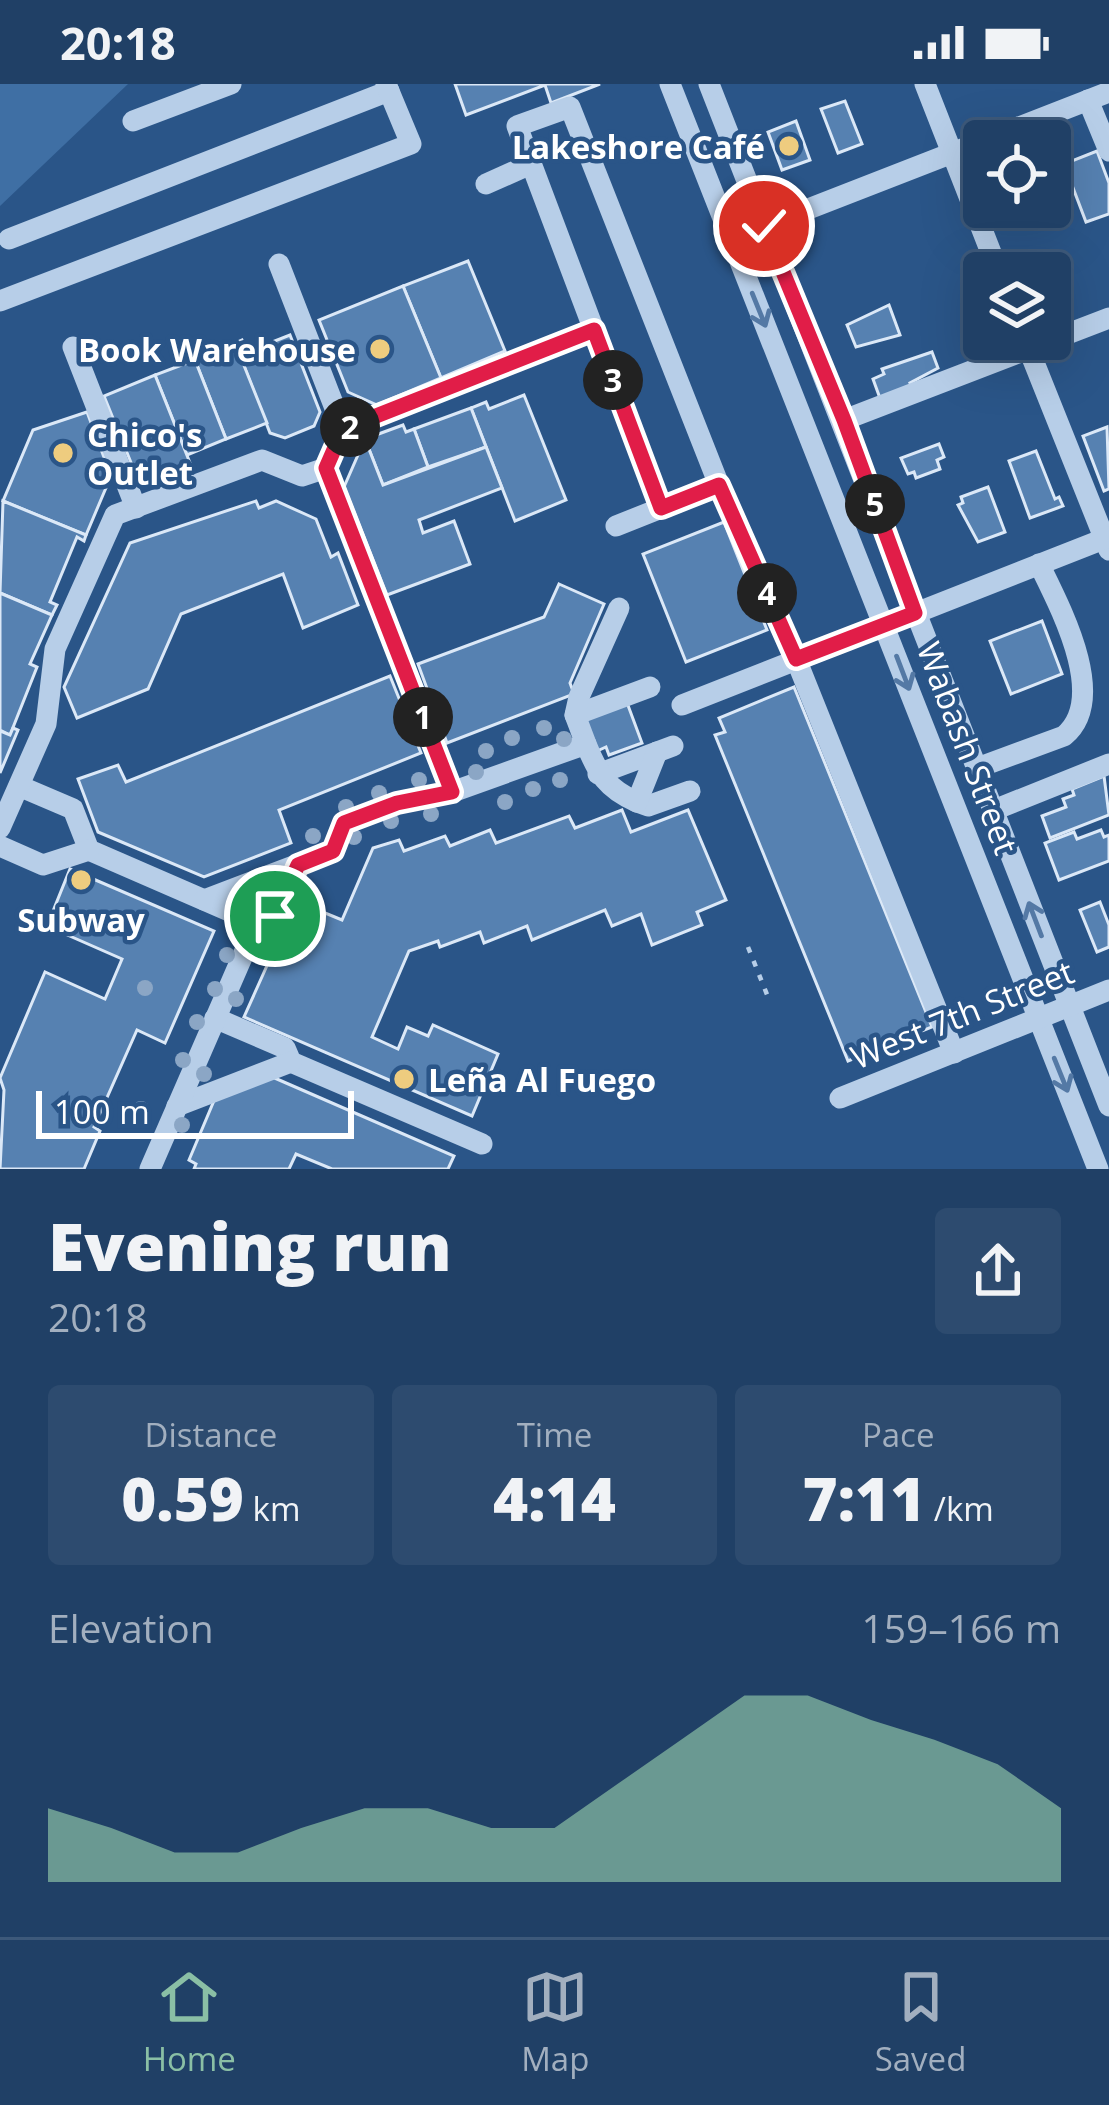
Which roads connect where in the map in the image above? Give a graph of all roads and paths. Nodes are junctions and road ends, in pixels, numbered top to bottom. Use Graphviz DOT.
graph roads {
  1 [pos="231,84"];
  2 [pos="670,84"];
  3 [pos="709,84"];
  4 [pos="925,84"];
  5 [pos="387,87"];
  6 [pos="1099,96"];
  7 [pos="133,121"];
  8 [pos="1109,151"];
  9 [pos="951,153"];
  10 [pos="531,164"];
  11 [pos="487,184"];
  12 [pos="764,226"];
  13 [pos="9,239"];
  14 [pos="731,239"];
  15 [pos="991,252"];
  16 [pos="279,264"];
  17 [pos="0,301"];
  18 [pos="1109,317"];
  19 [pos="1071,330"];
  20 [pos="73,346"];
  21 [pos="549,348"];
  22 [pos="988,360"];
  23 [pos="1034,360"];
  24 [pos="844,420"];
  25 [pos="343,429"];
  26 [pos="326,468"];
  27 [pos="719,485"];
  28 [pos="136,508"];
  29 [pos="661,508"];
  30 [pos="616,526"];
  31 [pos="1108,542"];
  32 [pos="1039,564"];
  33 [pos="619,608"];
  34 [pos="915,613"];
  35 [pos="884,625"];
  36 [pos="796,659"];
  37 [pos="650,687"];
  38 [pos="682,704"];
  39 [pos="575,715"];
  40 [pos="586,744"];
  41 [pos="1109,764"];
  42 [pos="976,768"];
  43 [pos="598,774"];
  44 [pos="19,786"];
  45 [pos="691,791"];
  46 [pos="452,792"];
  47 [pos="637,802"];
  48 [pos="994,810"];
  49 [pos="0,828"];
  50 [pos="0,846"];
  51 [pos="89,850"];
  52 [pos="298,865"];
  53 [pos="204,900"];
  54 [pos="256,923"];
  55 [pos="748,947"];
  56 [pos="1109,990"];
  57 [pos="770,1002"];
  58 [pos="1069,1006"];
  59 [pos="215,1018"];
  60 [pos="1039,1018"];
  61 [pos="954,1053"];
  62 [pos="292,1062"];
  63 [pos="840,1098"];
  64 [pos="177,1106"];
  65 [pos="1109,1106"];
  66 [pos="482,1144"];
  67 [pos="150,1169"];
  68 [pos="1098,1169"];
  1 -- 7 [label="street"];
  2 -- 14 [label="street, Wabash Street"];
  3 -- 12 [label="street, Wabash Street"];
  4 -- 9 [label="street"];
  5 -- 13 [label="street"];
  5 -- 17 [label="street"];
  6 -- 8 [label="street"];
  6 -- 9 [label="street"];
  9 -- 12 [label="street"];
  9 -- 15 [label="street"];
  10 -- 11 [label="street"];
  10 -- 27 [label="street"];
  10 -- 29 [label="street"];
  12 -- 14 [label="street"];
  12 -- 24 [label="street, Wabash Street"];
  14 -- 35 [label="street, Wabash Street, one-way"];
  16 -- 25 [label="street"];
  18 -- 19 [label="street"];
  20 -- 28 [label="street"];
  21 -- 25 [label="street"];
  22 -- 24 [label="street"];
  23 -- 31 [label="street"];
  24 -- 34 [label="street, Wabash Street"];
  25 -- 26 [label="street"];
  26 -- 28 [label="street"];
  26 -- 46 [label="street"];
  27 -- 29 [label="street"];
  27 -- 36 [label="street"];
  28 -- 44 [label="street"];
  29 -- 30 [label="street"];
  31 -- 32 [label="street"];
  32 -- 34 [label="street"];
  32 -- 42 [label="street"];
  33 -- 39 [label="street"];
  34 -- 35 [label="street"];
  34 -- 42 [label="street, Wabash Street"];
  35 -- 36 [label="street"];
  35 -- 60 [label="street, Wabash Street, one-way"];
  36 -- 38 [label="street"];
  36 -- 61 [label="street"];
  37 -- 39 [label="street"];
  39 -- 40 [label="street"];
  40 -- 43 [label="street"];
  40 -- 46 [label="street"];
  41 -- 48 [label="street"];
  42 -- 48 [label="street, Wabash Street"];
  43 -- 47 [label="street"];
  43 -- 47 [label="street"];
  44 -- 49 [label="street"];
  44 -- 51 [label="street"];
  45 -- 47 [label="street"];
  46 -- 52 [label="street"];
  58 -- 48 [label="street, Wabash Street, one-way"];
  50 -- 51 [label="street"];
  51 -- 53 [label="street"];
  52 -- 53 [label="street"];
  52 -- 54 [label="street"];
  53 -- 54 [label="street"];
  54 -- 59 [label="street"];
  55 -- 57 [label="path"];
  56 -- 58 [label="street, West 7th Street"];
  58 -- 60 [label="street, West 7th Street"];
  58 -- 65 [label="street, Wabash Street"];
  59 -- 62 [label="street"];
  59 -- 64 [label="street"];
  60 -- 61 [label="street, West 7th Street"];
  60 -- 68 [label="street, Wabash Street, one-way"];
  61 -- 63 [label="street, West 7th Street"];
  62 -- 64 [label="street"];
  62 -- 66 [label="street"];
  64 -- 67 [label="street"];
}
